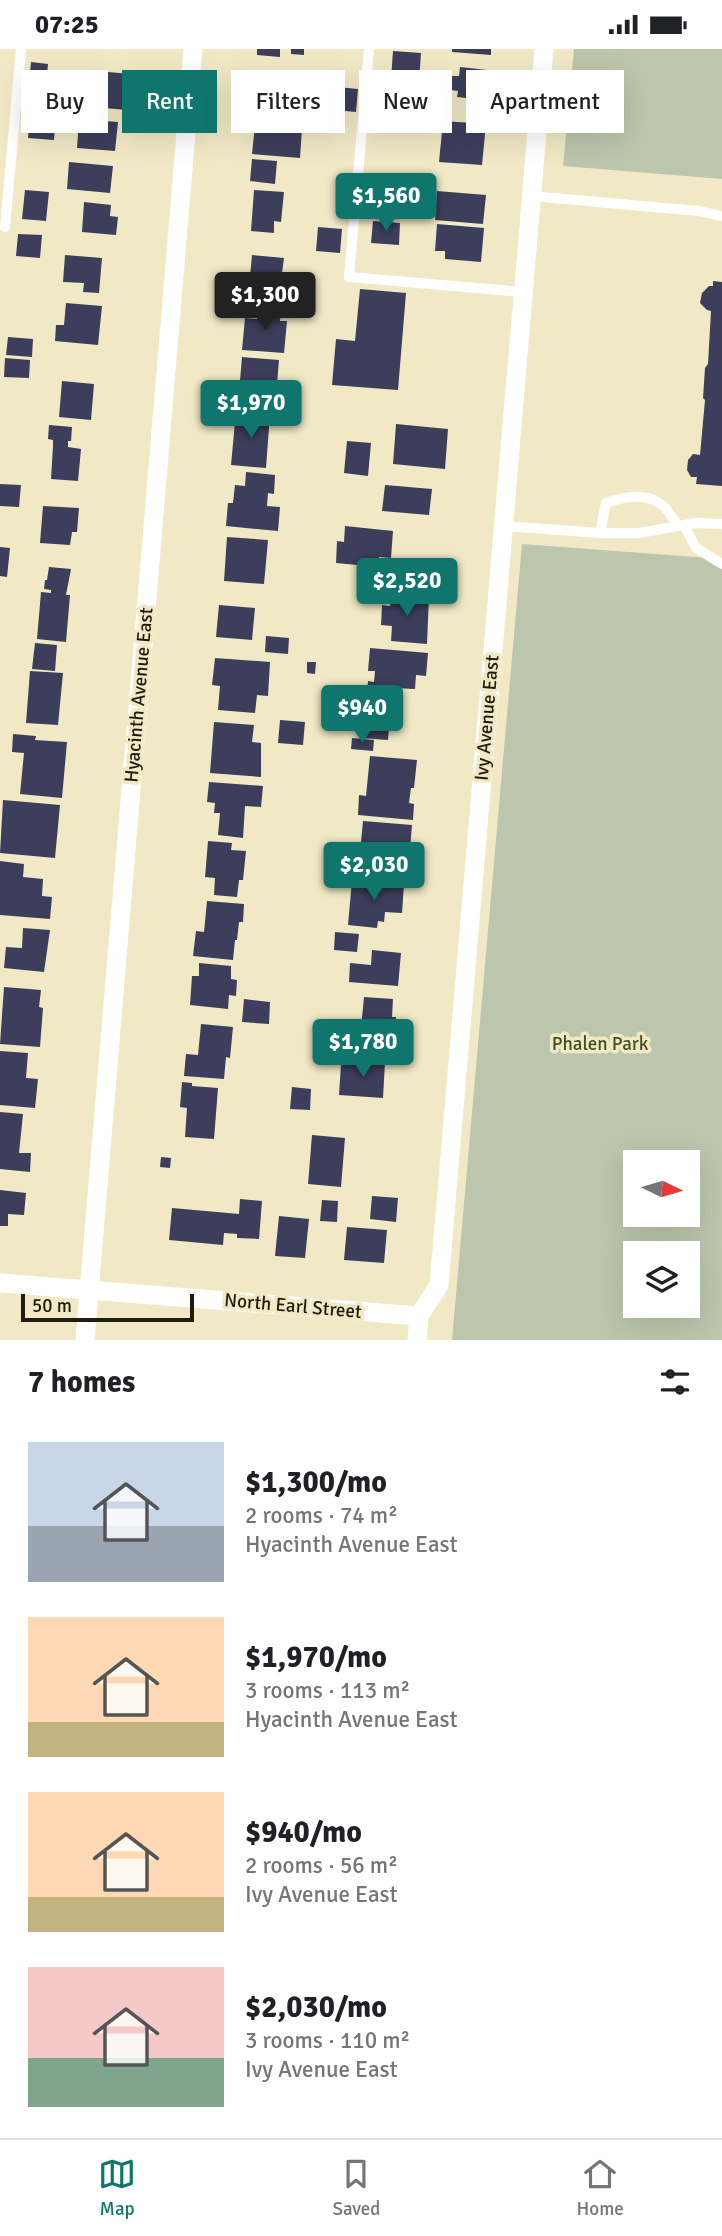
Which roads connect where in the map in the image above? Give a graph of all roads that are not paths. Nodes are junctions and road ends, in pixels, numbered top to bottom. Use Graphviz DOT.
graph roads {
  1 [pos="21,49"];
  2 [pos="193,49"];
  3 [pos="369,49"];
  4 [pos="544,49"];
  5 [pos="531,196"];
  6 [pos="722,216"];
  7 [pos="5,227"];
  8 [pos="523,292"];
  9 [pos="722,524"];
  10 [pos="681,526"];
  11 [pos="503,527"];
  12 [pos="600,533"];
  13 [pos="722,564"];
  14 [pos="0,1283"];
  15 [pos="90,1290"];
  16 [pos="419,1317"];
  17 [pos="85,1340"];
  18 [pos="417,1340"];
  1 -- 7 [label="lane"];
  2 -- 15 [label="street, Hyacinth Avenue East"];
  3 -- 8 [label="lane"];
  4 -- 5 [label="street, Ivy Avenue East"];
  5 -- 6 [label="lane"];
  5 -- 8 [label="street, Ivy Avenue East"];
  8 -- 11 [label="street, Ivy Avenue East"];
  9 -- 10 [label="lane"];
  10 -- 12 [label="lane"];
  10 -- 12 [label="lane"];
  10 -- 13 [label="lane"];
  11 -- 12 [label="lane"];
  11 -- 16 [label="street, Ivy Avenue East"];
  14 -- 15 [label="street, North Earl Street"];
  15 -- 16 [label="street, North Earl Street"];
  15 -- 17 [label="street, Hyacinth Avenue East"];
  16 -- 18 [label="street, Ivy Avenue East"];
}
